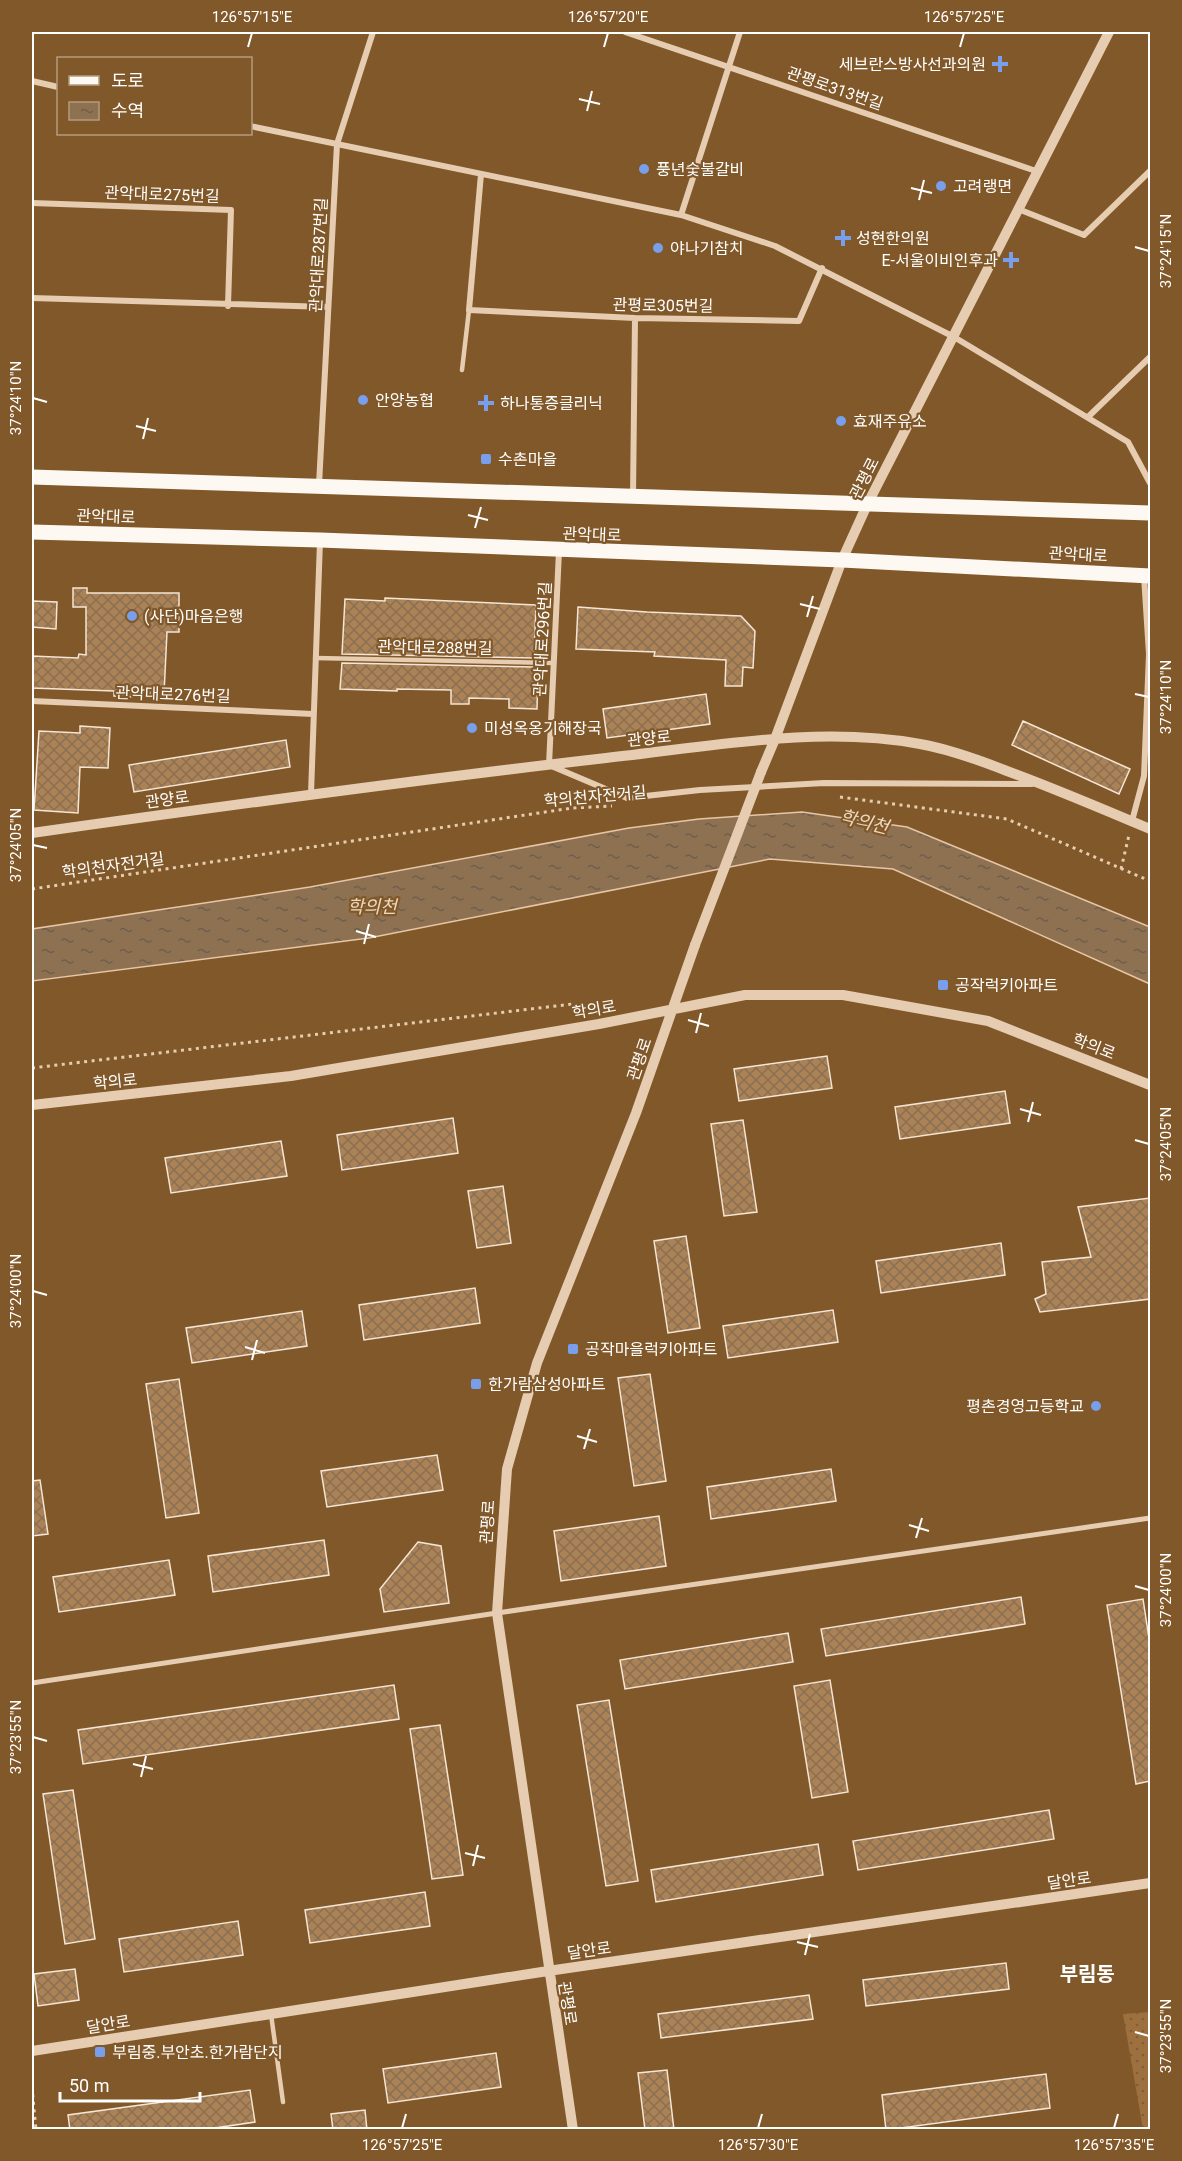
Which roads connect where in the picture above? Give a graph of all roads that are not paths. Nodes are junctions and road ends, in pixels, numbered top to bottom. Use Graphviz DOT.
graph roads {
  1 [pos="373,32"];
  2 [pos="625,32"];
  3 [pos="740,32"];
  4 [pos="1109,32"];
  5 [pos="729,66"];
  6 [pos="32,81"];
  7 [pos="57,87"];
  8 [pos="252,126"];
  9 [pos="337,144"];
  10 [pos="1036,171"];
  11 [pos="1150,171"];
  12 [pos="481,174"];
  13 [pos="32,203"];
  14 [pos="1017,209"];
  15 [pos="681,215"];
  16 [pos="822,268"];
  17 [pos="32,298"];
  18 [pos="228,306"];
  19 [pos="328,308"];
  20 [pos="469,310"];
  21 [pos="636,318"];
  22 [pos="954,337"];
  23 [pos="1150,357"];
  24 [pos="462,370"];
  25 [pos="1088,417"];
  26 [pos="32,477"];
  27 [pos="1150,483"];
  28 [pos="319,485"];
  29 [pos="633,497"];
  30 [pos="867,505"];
  31 [pos="1150,513"];
  32 [pos="32,532"];
  33 [pos="320,540"];
  34 [pos="559,551"];
  35 [pos="842,560"];
  36 [pos="1147,576"];
  37 [pos="315,658"];
  38 [pos="554,663"];
  39 [pos="32,701"];
  40 [pos="313,714"];
  41 [pos="775,739"];
  42 [pos="549,765"];
  43 [pos="1042,784"];
  44 [pos="311,794"];
  45 [pos="1132,821"];
  46 [pos="1150,829"];
  47 [pos="32,833"];
  48 [pos="672,1010"];
  49 [pos="1150,1085"];
  50 [pos="32,1105"];
  51 [pos="1150,1518"];
  52 [pos="497,1613"];
  53 [pos="32,1683"];
  54 [pos="1150,1883"];
  55 [pos="548,1971"];
  56 [pos="271,2014"];
  57 [pos="32,2051"];
  58 [pos="283,2102"];
  59 [pos="573,2130"];
  1 -- 9 [label="street, 관악대로287번길"];
  2 -- 5 [label="street, 관평로313번길"];
  3 -- 5 [label="street"];
  4 -- 10 [label="street, 관평로"];
  5 -- 10 [label="street, 관평로313번길"];
  5 -- 15 [label="street"];
  6 -- 7 [label="street"];
  8 -- 9 [label="street"];
  9 -- 12 [label="street"];
  9 -- 19 [label="street, 관악대로287번길"];
  10 -- 14 [label="street, 관평로"];
  11 -- 14 [label="street"];
  12 -- 15 [label="street"];
  12 -- 20 [label="street"];
  13 -- 18 [label="street, 관악대로275번길"];
  14 -- 22 [label="street, 관평로"];
  15 -- 16 [label="street"];
  16 -- 21 [label="street, 관평로305번길"];
  16 -- 22 [label="street"];
  17 -- 18 [label="street"];
  18 -- 19 [label="street"];
  19 -- 28 [label="street, 관악대로287번길"];
  20 -- 21 [label="street, 관평로305번길"];
  20 -- 24 [label="lane"];
  21 -- 29 [label="street"];
  22 -- 25 [label="street"];
  22 -- 30 [label="street, 관평로"];
  23 -- 25 [label="street"];
  25 -- 27 [label="street"];
  26 -- 28 [label="main road"];
  28 -- 29 [label="main road"];
  29 -- 30 [label="main road"];
  30 -- 31 [label="main road"];
  30 -- 35 [label="street, 관평로"];
  32 -- 33 [label="main road, 관악대로"];
  33 -- 34 [label="main road, 관악대로"];
  33 -- 37 [label="street"];
  34 -- 35 [label="main road, 관악대로"];
  34 -- 38 [label="street, 관악대로296번길"];
  35 -- 36 [label="main road, 관악대로"];
  35 -- 41 [label="street, 관평로"];
  36 -- 45 [label="street"];
  37 -- 38 [label="lane, 관악대로288번길"];
  37 -- 40 [label="street"];
  38 -- 42 [label="street, 관악대로296번길"];
  39 -- 40 [label="street, 관악대로276번길"];
  40 -- 44 [label="street"];
  41 -- 42 [label="street, 관양로"];
  41 -- 43 [label="street, 관양로"];
  41 -- 48 [label="street, 관평로, bridge"];
  42 -- 43 [label="street"];
  42 -- 44 [label="street, 관양로"];
  43 -- 45 [label="street, 관양로"];
  44 -- 47 [label="street, 관양로"];
  45 -- 46 [label="street, 관양로"];
  48 -- 49 [label="street, 학의로"];
  48 -- 50 [label="street, 학의로"];
  48 -- 52 [label="street, 관평로"];
  51 -- 52 [label="street"];
  52 -- 53 [label="street"];
  52 -- 55 [label="street, 관평로"];
  54 -- 55 [label="street, 달안로"];
  55 -- 56 [label="street, 달안로"];
  55 -- 59 [label="street, 관평로"];
  56 -- 57 [label="street, 달안로"];
  56 -- 58 [label="lane"];
}
